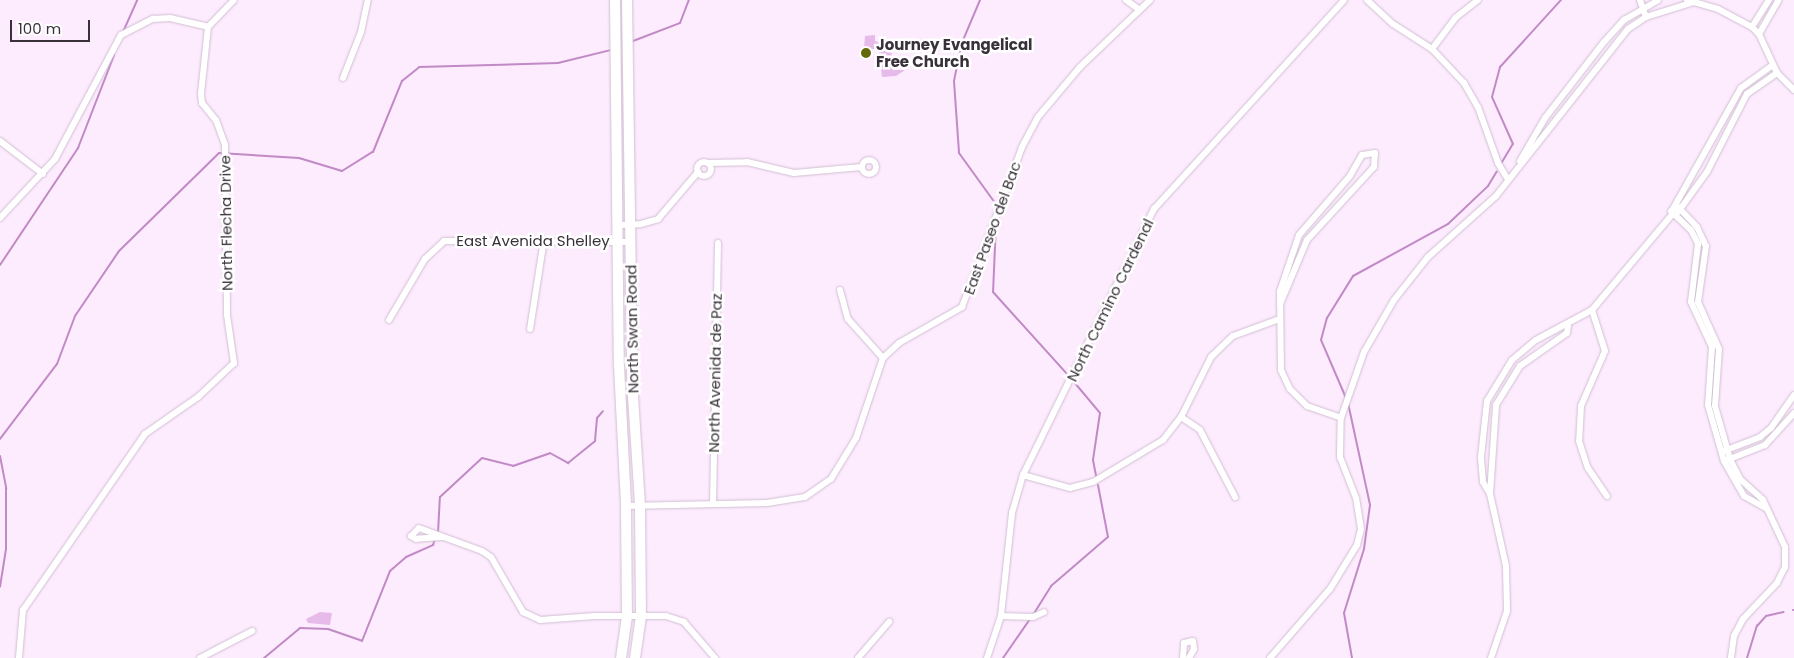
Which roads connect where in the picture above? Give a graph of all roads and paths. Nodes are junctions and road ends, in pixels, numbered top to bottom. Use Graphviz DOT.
graph roads {
  1 [pos="234,0"];
  2 [pos="368,0"];
  3 [pos="615,0"];
  4 [pos="627,0"];
  5 [pos="1126,0"];
  6 [pos="1150,0"];
  7 [pos="1344,0"];
  8 [pos="1367,0"];
  9 [pos="1478,0"];
  10 [pos="1658,0"];
  11 [pos="1769,0"];
  12 [pos="1779,0"];
  13 [pos="1690,1"];
  14 [pos="1641,3"];
  15 [pos="1138,8"];
  16 [pos="1646,17"];
  17 [pos="208,27"];
  18 [pos="1752,27"];
  19 [pos="1759,34"];
  20 [pos="1432,49"];
  21 [pos="1773,65"];
  22 [pos="1777,73"];
  23 [pos="343,78"];
  24 [pos="1794,90"];
  25 [pos="1716,132"];
  26 [pos="1722,138"];
  27 [pos="0,141"];
  28 [pos="1519,162"];
  29 [pos="710,166"];
  30 [pos="862,167"];
  31 [pos="698,172"];
  32 [pos="43,174"];
  33 [pos="1507,178"];
  34 [pos="1678,207"];
  35 [pos="1672,214"];
  36 [pos="0,218"];
  37 [pos="618,225"];
  38 [pos="630,225"];
  39 [pos="544,240"];
  40 [pos="618,241"];
  41 [pos="630,242"];
  42 [pos="718,243"];
  43 [pos="840,290"];
  44 [pos="1280,304"];
  45 [pos="1592,310"];
  46 [pos="389,320"];
  47 [pos="1277,320"];
  48 [pos="1568,326"];
  49 [pos="530,329"];
  50 [pos="884,358"];
  51 [pos="1794,395"];
  52 [pos="1794,413"];
  53 [pos="1181,417"];
  54 [pos="1341,418"];
  55 [pos="1725,451"];
  56 [pos="1727,460"];
  57 [pos="1023,475"];
  58 [pos="1490,494"];
  59 [pos="1607,496"];
  60 [pos="1236,497"];
  61 [pos="714,504"];
  62 [pos="640,505"];
  63 [pos="626,506"];
  64 [pos="442,536"];
  65 [pos="1044,612"];
  66 [pos="626,616"];
  67 [pos="641,616"];
  68 [pos="1001,616"];
  69 [pos="889,622"];
  70 [pos="252,631"];
  71 [pos="19,658"];
  72 [pos="200,658"];
  73 [pos="621,658"];
  74 [pos="635,658"];
  75 [pos="715,658"];
  76 [pos="858,658"];
  77 [pos="987,658"];
  78 [pos="1183,658"];
  79 [pos="1189,658"];
  80 [pos="1270,658"];
  81 [pos="1491,658"];
  82 [pos="1731,658"];
  1 -- 17 [label="street"];
  2 -- 23 [label="street"];
  3 -- 37 [label="main road, North Swan Road"];
  4 -- 38 [label="main road, North Swan Road"];
  5 -- 15 [label="street"];
  6 -- 15 [label="street, East Paseo del Bac"];
  7 -- 57 [label="street, North Camino Cardenal"];
  8 -- 20 [label="street"];
  9 -- 20 [label="street"];
  10 -- 14 [label="street"];
  11 -- 18 [label="street"];
  12 -- 19 [label="street"];
  13 -- 16 [label="street"];
  13 -- 18 [label="street"];
  14 -- 16 [label="street"];
  14 -- 28 [label="street"];
  15 -- 50 [label="street, East Paseo del Bac"];
  16 -- 28 [label="street"];
  17 -- 32 [label="street"];
  17 -- 71 [label="street, North Flecha Drive"];
  18 -- 19 [label="street"];
  19 -- 21 [label="street"];
  20 -- 33 [label="street"];
  21 -- 22 [label="street"];
  21 -- 25 [label="street"];
  22 -- 24 [label="street"];
  22 -- 26 [label="street"];
  25 -- 26 [label="street"];
  25 -- 34 [label="street"];
  26 -- 34 [label="street"];
  27 -- 32 [label="street"];
  28 -- 33 [label="street"];
  29 -- 30 [label="street"];
  29 -- 31 [label="street"];
  29 -- 31 [label="street"];
  31 -- 38 [label="street"];
  32 -- 36 [label="street"];
  33 -- 54 [label="street"];
  34 -- 35 [label="street"];
  34 -- 55 [label="street"];
  35 -- 45 [label="street"];
  35 -- 55 [label="street"];
  37 -- 38 [label="street"];
  37 -- 40 [label="main road, North Swan Road"];
  38 -- 41 [label="main road, North Swan Road"];
  39 -- 40 [label="street, East Avenida Shelley"];
  39 -- 46 [label="street, East Avenida Shelley"];
  39 -- 49 [label="street"];
  40 -- 41 [label="street, East Avenida Shelley"];
  40 -- 63 [label="main road, North Swan Road"];
  41 -- 62 [label="main road, North Swan Road"];
  42 -- 61 [label="street, North Avenida de Paz"];
  43 -- 50 [label="street"];
  44 -- 44 [label="street"];
  44 -- 47 [label="street"];
  45 -- 48 [label="street"];
  45 -- 59 [label="street"];
  47 -- 53 [label="street"];
  47 -- 54 [label="street"];
  48 -- 58 [label="street"];
  48 -- 58 [label="street"];
  50 -- 61 [label="street, East Paseo del Bac"];
  51 -- 55 [label="street"];
  52 -- 56 [label="street"];
  53 -- 57 [label="street"];
  53 -- 60 [label="street"];
  54 -- 80 [label="street"];
  55 -- 56 [label="street"];
  56 -- 82 [label="street"];
  57 -- 68 [label="street, North Camino Cardenal"];
  58 -- 81 [label="street"];
  61 -- 62 [label="street, East Paseo del Bac"];
  62 -- 63 [label="street, East Paseo del Bac"];
  62 -- 67 [label="main road, North Swan Road"];
  63 -- 66 [label="main road, North Swan Road"];
  64 -- 66 [label="street"];
  65 -- 68 [label="street"];
  66 -- 67 [label="street"];
  66 -- 73 [label="main road, North Swan Road"];
  67 -- 74 [label="main road, North Swan Road"];
  67 -- 75 [label="street"];
  68 -- 77 [label="street, North Camino Cardenal"];
  69 -- 76 [label="street"];
  70 -- 72 [label="street"];
  78 -- 79 [label="street"];
}
